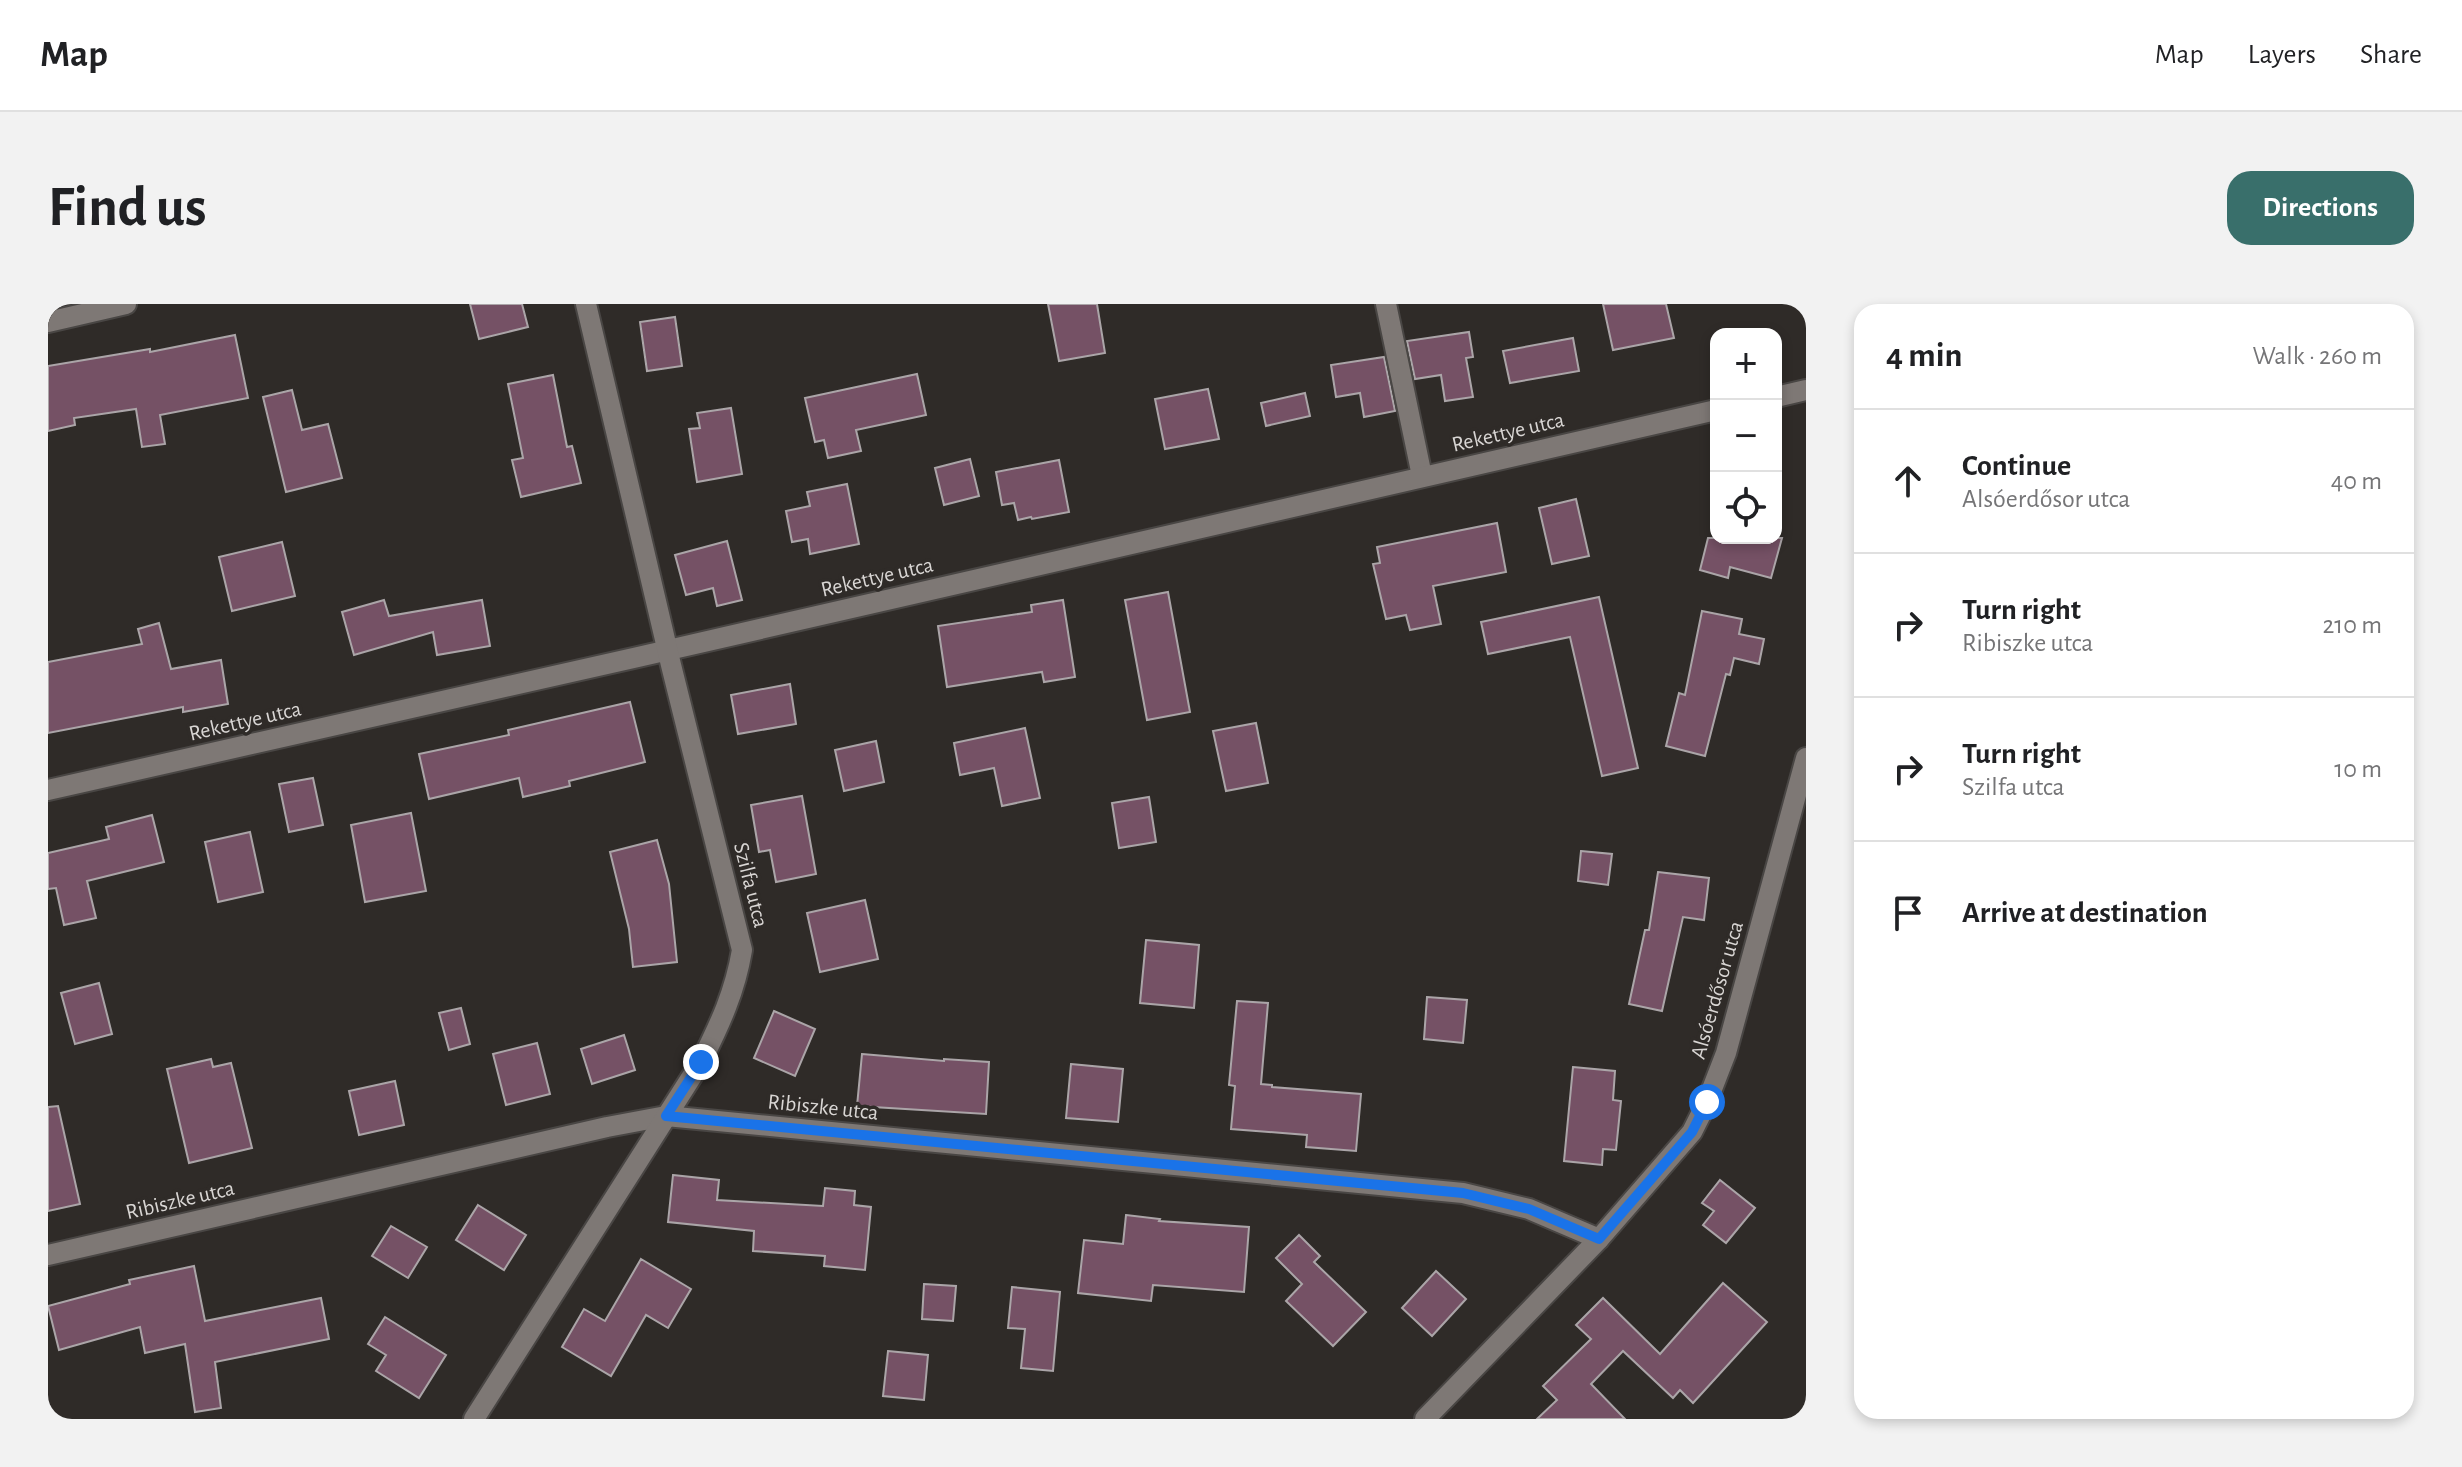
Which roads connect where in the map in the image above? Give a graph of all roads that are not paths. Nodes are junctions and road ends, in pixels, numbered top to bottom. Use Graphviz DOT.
graph roads {
  1 [pos="126,304"];
  2 [pos="586,304"];
  3 [pos="1386,304"];
  4 [pos="48,322"];
  5 [pos="1806,390"];
  6 [pos="1782,396"];
  7 [pos="1710,411"];
  8 [pos="1422,476"];
  9 [pos="667,649"];
  10 [pos="1806,758"];
  11 [pos="48,790"];
  12 [pos="666,1116"];
  13 [pos="1599,1239"];
  14 [pos="48,1255"];
  15 [pos="474,1419"];
  16 [pos="1425,1419"];
  1 -- 4 [label="street"];
  2 -- 9 [label="street, Szilfa utca"];
  3 -- 8 [label="street"];
  5 -- 6 [label="street"];
  7 -- 8 [label="street, Rekettye utca"];
  8 -- 9 [label="street, Rekettye utca"];
  9 -- 11 [label="street, Rekettye utca"];
  9 -- 12 [label="street, Szilfa utca"];
  10 -- 13 [label="street, Alsóerdősor utca"];
  12 -- 13 [label="street, Ribiszke utca"];
  12 -- 14 [label="street, Ribiszke utca"];
  12 -- 15 [label="street, Szilfa utca"];
  13 -- 16 [label="street, Alsóerdősor utca"];
}
